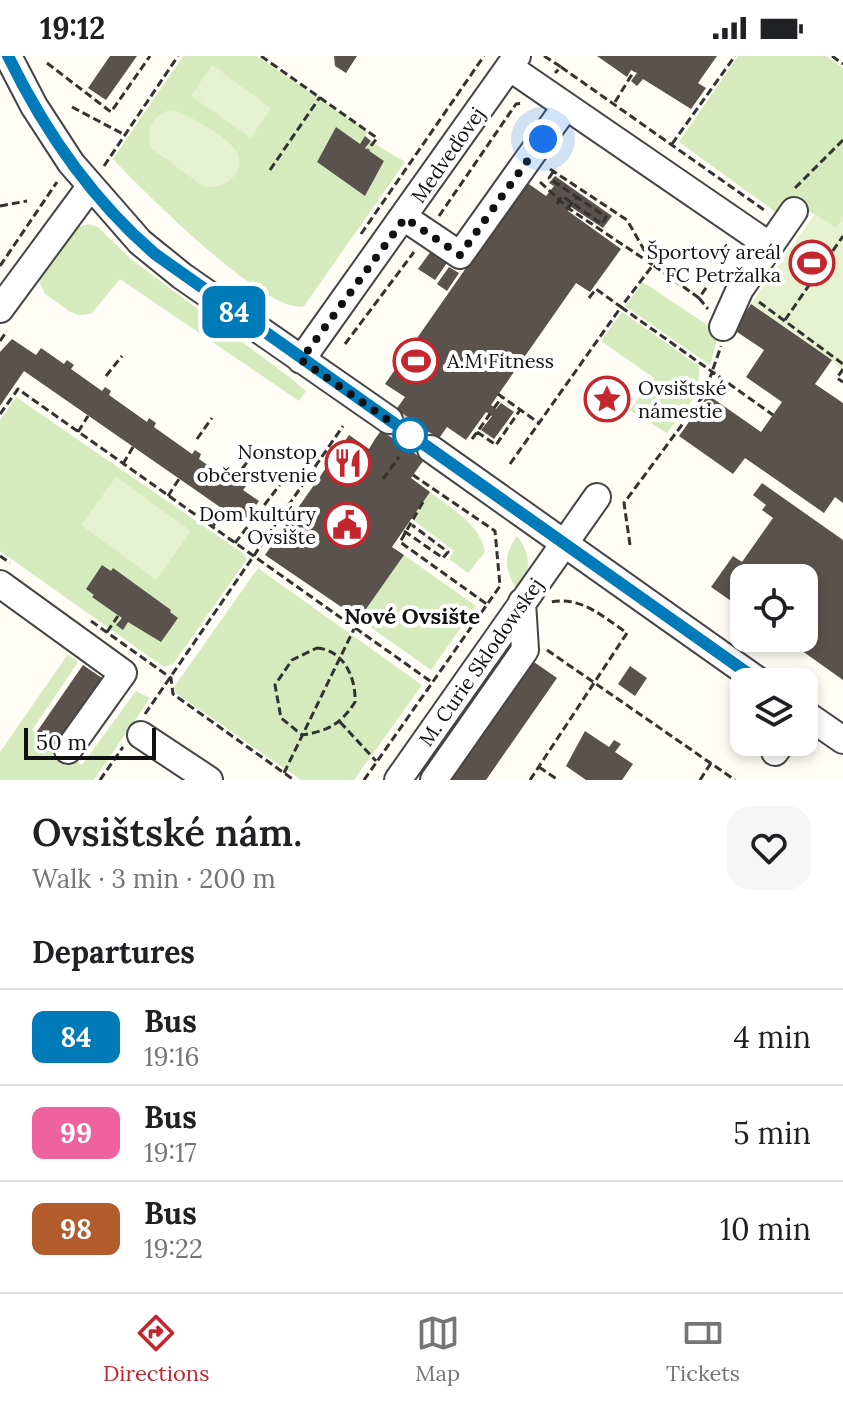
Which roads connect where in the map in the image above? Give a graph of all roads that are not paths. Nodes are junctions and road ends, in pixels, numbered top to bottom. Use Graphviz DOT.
graph roads {
  1 [pos="8,56"];
  2 [pos="513,62"];
  3 [pos="566,106"];
  4 [pos="90,187"];
  5 [pos="788,207"];
  6 [pos="405,218"];
  7 [pos="770,246"];
  8 [pos="0,309"];
  9 [pos="723,327"];
  10 [pos="301,360"];
  11 [pos="389,420"];
  12 [pos="431,449"];
  13 [pos="597,497"];
  14 [pos="564,544"];
  15 [pos="0,584"];
  16 [pos="535,602"];
  17 [pos="740,668"];
  18 [pos="818,723"];
  19 [pos="137,731"];
  20 [pos="843,740"];
  21 [pos="68,750"];
  22 [pos="209,780"];
  23 [pos="398,780"];
  24 [pos="434,780"];
  1 -- 4 [label="street"];
  2 -- 3 [label="street, Medveďovej"];
  2 -- 6 [label="street, Medveďovej"];
  3 -- 6 [label="street"];
  3 -- 7 [label="street, Medveďovej"];
  4 -- 8 [label="street"];
  4 -- 10 [label="street"];
  5 -- 7 [label="street"];
  6 -- 10 [label="street, Medveďovej"];
  7 -- 9 [label="street"];
  10 -- 11 [label="street"];
  12 -- 14 [label="street"];
  13 -- 14 [label="street"];
  14 -- 16 [label="street, M. Curie Sklodowskej"];
  14 -- 17 [label="street"];
  15 -- 21 [label="street"];
  16 -- 23 [label="street, M. Curie Sklodowskej"];
  16 -- 24 [label="street"];
  18 -- 20 [label="street"];
  19 -- 22 [label="street"];
}
